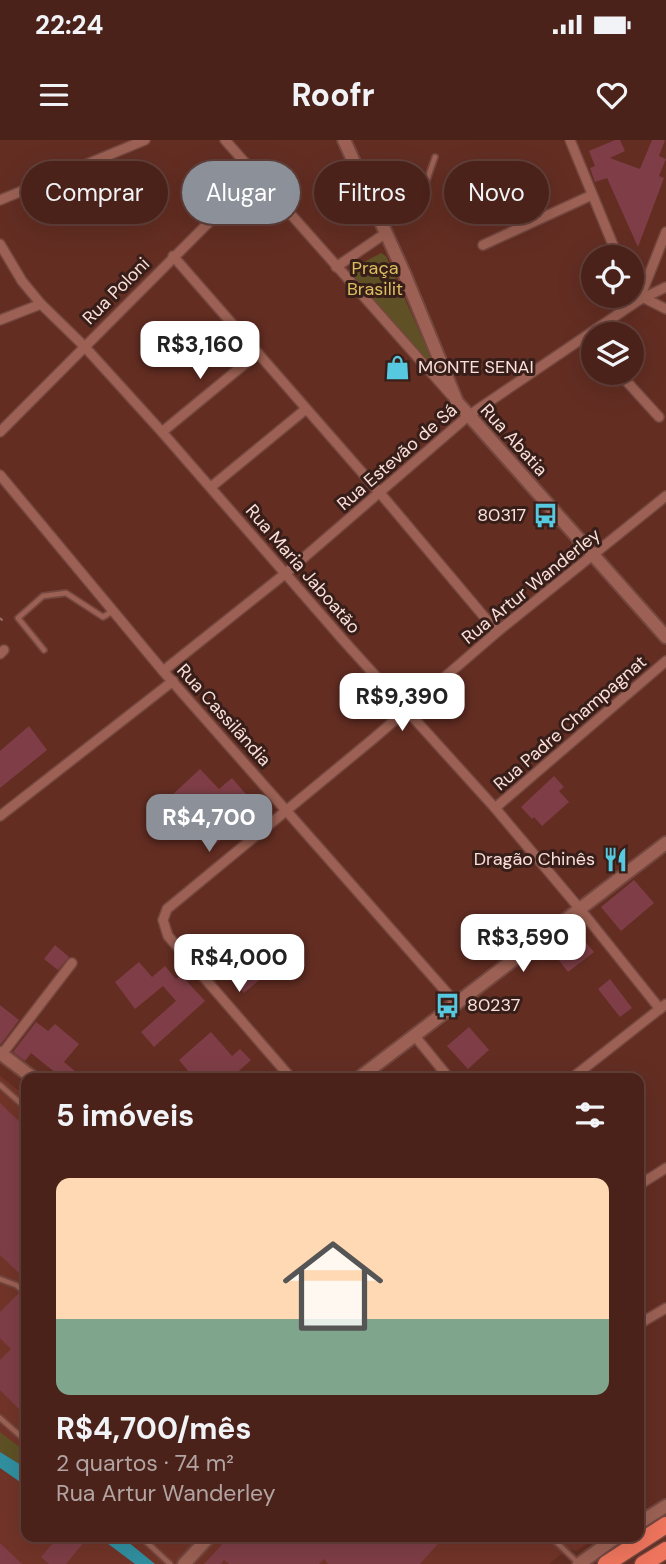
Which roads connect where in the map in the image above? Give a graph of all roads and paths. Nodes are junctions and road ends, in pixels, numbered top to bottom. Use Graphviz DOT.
graph roads {
  1 [pos="145,140"];
  2 [pos="225,140"];
  3 [pos="344,140"];
  4 [pos="570,140"];
  5 [pos="435,157"];
  6 [pos="244,161"];
  7 [pos="353,161"];
  8 [pos="430,172"];
  9 [pos="592,195"];
  10 [pos="0,200"];
  11 [pos="206,224"];
  12 [pos="298,224"];
  13 [pos="382,224"];
  14 [pos="666,232"];
  15 [pos="386,233"];
  16 [pos="0,244"];
  17 [pos="483,245"];
  18 [pos="613,245"];
  19 [pos="173,256"];
  20 [pos="335,267"];
  21 [pos="644,287"];
  22 [pos="666,287"];
  23 [pos="644,297"];
  24 [pos="644,301"];
  25 [pos="41,304"];
  26 [pos="628,308"];
  27 [pos="666,309"];
  28 [pos="0,320"];
  29 [pos="612,322"];
  30 [pos="84,345"];
  31 [pos="581,346"];
  32 [pos="258,353"];
  33 [pos="630,385"];
  34 [pos="457,402"];
  35 [pos="306,409"];
  36 [pos="468,416"];
  37 [pos="659,417"];
  38 [pos="0,432"];
  39 [pos="162,432"];
  40 [pos="0,475"];
  41 [pos="211,487"];
  42 [pos="380,493"];
  43 [pos="666,496"];
  44 [pos="595,555"];
  45 [pos="286,573"];
  46 [pos="113,611"];
  47 [pos="0,618"];
  48 [pos="4,622"];
  49 [pos="497,632"];
  50 [pos="666,637"];
  51 [pos="44,650"];
  52 [pos="666,661"];
  53 [pos="163,671"];
  54 [pos="173,681"];
  55 [pos="405,710"];
  56 [pos="495,808"];
  57 [pos="287,809"];
  58 [pos="0,816"];
  59 [pos="666,843"];
  60 [pos="580,909"];
  61 [pos="72,963"];
  62 [pos="457,1003"];
  63 [pos="663,1007"];
  64 [pos="414,1035"];
  65 [pos="1,1054"];
  66 [pos="26,1073"];
  67 [pos="287,1073"];
  68 [pos="365,1073"];
  69 [pos="445,1073"];
  70 [pos="578,1073"];
  71 [pos="0,1085"];
  72 [pos="21,1104"];
  73 [pos="666,1168"];
  74 [pos="644,1182"];
  75 [pos="0,1279"];
  76 [pos="21,1289"];
  77 [pos="666,1308"];
  78 [pos="644,1320"];
  79 [pos="0,1418"];
  80 [pos="21,1437"];
  81 [pos="666,1506"];
  82 [pos="644,1520"];
  83 [pos="666,1525"];
  84 [pos="644,1539"];
  85 [pos="146,1542"];
  86 [pos="205,1542"];
  87 [pos="556,1542"];
  88 [pos="610,1542"];
  89 [pos="639,1542"];
  90 [pos="666,1550"];
  91 [pos="170,1564"];
  92 [pos="184,1564"];
  93 [pos="579,1564"];
  94 [pos="606,1564"];
  95 [pos="644,1564"];
  1 -- 10 [label="street"];
  2 -- 6 [label="street, Rua Abatia"];
  3 -- 7 [label="street"];
  4 -- 9 [label="street"];
  5 -- 8 [label="lane"];
  9 -- 17 [label="street"];
  9 -- 18 [label="street"];
  11 -- 19 [label="street, Rua Poloni"];
  12 -- 20 [label="street, Rua Abatia"];
  13 -- 15 [label="street"];
  14 -- 21 [label="street"];
  15 -- 20 [label="street"];
  15 -- 34 [label="street"];
  16 -- 25 [label="street, Rua Maria Jaboatão"];
  19 -- 30 [label="street, Rua Poloni"];
  19 -- 32 [label="street"];
  20 -- 34 [label="street, Rua Abatia"];
  22 -- 23 [label="street, Rua Estevão de Sá"];
  24 -- 27 [label="street"];
  25 -- 28 [label="street"];
  25 -- 30 [label="street, Rua Maria Jaboatão"];
  26 -- 29 [label="street, Rua Estevão de Sá"];
  30 -- 38 [label="street, Rua Poloni"];
  30 -- 39 [label="street, Rua Maria Jaboatão"];
  31 -- 36 [label="street, Rua Estevão de Sá"];
  32 -- 35 [label="street"];
  32 -- 39 [label="street"];
  33 -- 37 [label="street"];
  34 -- 36 [label="street, Rua Abatia"];
  35 -- 41 [label="street"];
  35 -- 42 [label="street"];
  36 -- 42 [label="street, Rua Estevão de Sá"];
  36 -- 44 [label="street, Rua Abatia"];
  39 -- 41 [label="street, Rua Maria Jaboatão"];
  40 -- 46 [label="street, Rua Cassilândia"];
  41 -- 45 [label="street, Rua Maria Jaboatão"];
  42 -- 45 [label="street, Rua Estevão de Sá"];
  42 -- 49 [label="street"];
  43 -- 44 [label="street, Rua Artur Wanderley"];
  44 -- 49 [label="street, Rua Artur Wanderley"];
  44 -- 50 [label="street, Rua Abatia"];
  45 -- 53 [label="street, Rua Estevão de Sá"];
  45 -- 55 [label="street, Rua Maria Jaboatão"];
  46 -- 51 [label="lane"];
  46 -- 53 [label="street, Rua Cassilândia"];
  47 -- 48 [label="path"];
  49 -- 55 [label="street, Rua Artur Wanderley"];
  52 -- 56 [label="street, Rua Padre Champagnat"];
  53 -- 54 [label="street, Rua Cassilândia"];
  54 -- 57 [label="street, Rua Cassilândia"];
  54 -- 58 [label="street"];
  55 -- 56 [label="street, Rua Maria Jaboatão"];
  55 -- 57 [label="street, Rua Artur Wanderley"];
  56 -- 60 [label="street, Rua Maria Jaboatão"];
  57 -- 62 [label="street, Rua Cassilândia"];
  57 -- 67 [label="street, Rua Artur Wanderley"];
  59 -- 60 [label="street"];
  60 -- 62 [label="street"];
  60 -- 63 [label="street, Rua Maria Jaboatão"];
  61 -- 65 [label="street"];
  62 -- 64 [label="street"];
  63 -- 70 [label="street"];
  64 -- 68 [label="street"];
  64 -- 69 [label="street"];
  65 -- 66 [label="street"];
  71 -- 72 [label="lane"];
  73 -- 74 [label="street"];
  75 -- 76 [label="lane"];
  77 -- 78 [label="street"];
  79 -- 80 [label="lane"];
  81 -- 82 [label="street"];
  83 -- 84 [label="highway"];
  85 -- 91 [label="lane"];
  86 -- 92 [label="street"];
  87 -- 93 [label="lane"];
  88 -- 93 [label="street"];
  89 -- 94 [label="highway"];
  90 -- 95 [label="highway"];
}
